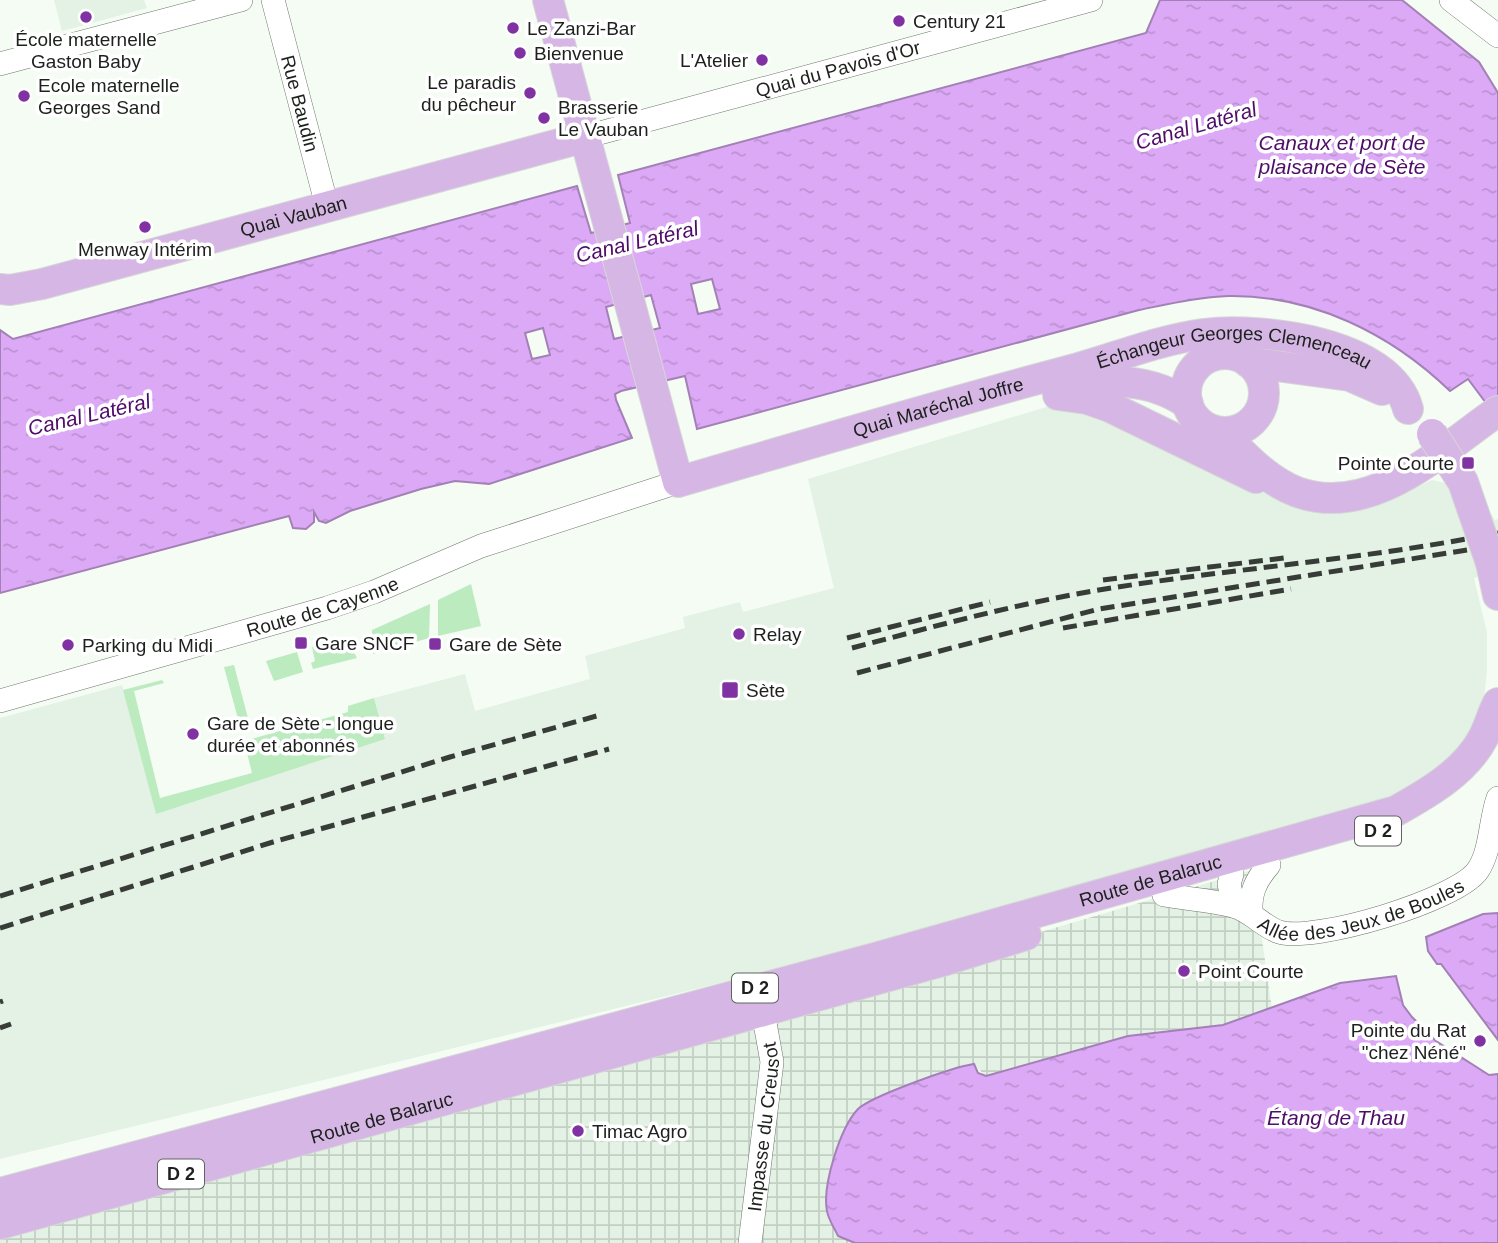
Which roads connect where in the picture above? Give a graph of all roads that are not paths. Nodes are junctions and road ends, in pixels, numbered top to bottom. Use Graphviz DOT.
graph roads {
  1 [pos="241,0"];
  2 [pos="272,0"];
  3 [pos="548,0"];
  4 [pos="1091,0"];
  5 [pos="1451,0"];
  6 [pos="1498,36"];
  7 [pos="0,64"];
  8 [pos="585,137"];
  9 [pos="327,206"];
  10 [pos="0,289"];
  11 [pos="1248,362"];
  12 [pos="1195,369"];
  13 [pos="1070,371"];
  14 [pos="1323,373"];
  15 [pos="1026,392"];
  16 [pos="1188,404"];
  17 [pos="1260,407"];
  18 [pos="1408,409"];
  19 [pos="1495,413"];
  20 [pos="1221,432"];
  21 [pos="806,443"];
  22 [pos="1273,478"];
  23 [pos="678,482"];
  24 [pos="1498,595"];
  25 [pos="0,701"];
  26 [pos="1498,703"];
  27 [pos="1498,746"];
  28 [pos="1498,798"];
  29 [pos="1269,865"];
  30 [pos="1230,866"];
  31 [pos="1490,866"];
  32 [pos="1164,895"];
  33 [pos="1245,906"];
  34 [pos="760,1000"];
  35 [pos="0,1193"];
  36 [pos="0,1224"];
  37 [pos="750,1243"];
  1 -- 7 [label="street"];
  2 -- 9 [label="street, Rue Baudin"];
  3 -- 8 [label="main road"];
  4 -- 8 [label="street, Quai du Pavois d'Or"];
  5 -- 6 [label="street"];
  8 -- 9 [label="main road, Quai Vauban"];
  8 -- 23 [label="main road"];
  9 -- 10 [label="main road, Quai Vauban"];
  11 -- 12 [label="main road"];
  11 -- 14 [label="main road, Échangeur Georges Clemenceau"];
  11 -- 17 [label="main road"];
  12 -- 13 [label="main road, Échangeur Georges Clemenceau"];
  12 -- 16 [label="main road"];
  13 -- 18 [label="main road, Échangeur Georges Clemenceau"];
  13 -- 21 [label="main road, Quai Maréchal Joffre"];
  14 -- 17 [label="main road, Échangeur Georges Clemenceau"];
  14 -- 18 [label="main road, Échangeur Georges Clemenceau"];
  15 -- 16 [label="main road, Échangeur Georges Clemenceau"];
  15 -- 21 [label="main road, Quai Maréchal Joffre"];
  15 -- 22 [label="main road, Échangeur Georges Clemenceau"];
  16 -- 20 [label="main road"];
  17 -- 20 [label="main road"];
  17 -- 22 [label="main road"];
  18 -- 24 [label="main road, bridge"];
  19 -- 22 [label="main road, Échangeur Georges Clemenceau"];
  20 -- 22 [label="main road, Échangeur Georges Clemenceau"];
  21 -- 23 [label="main road, Quai Maréchal Joffre"];
  23 -- 25 [label="street, Route de Cayenne"];
  26 -- 30 [label="main road, Route de Balaruc / D 2"];
  27 -- 29 [label="main road, Route de Balaruc / D 2"];
  28 -- 31 [label="street, Allée des Jeux de Boules"];
  29 -- 30 [label="main road, Route de Balaruc / D 2"];
  29 -- 33 [label="street, Allée des Jeux de Boules"];
  30 -- 32 [label="main road, Route de Balaruc / D 2"];
  30 -- 33 [label="street, Allée des Jeux de Boules"];
  30 -- 34 [label="main road, Route de Balaruc / D 2"];
  31 -- 33 [label="street, Allée des Jeux de Boules"];
  32 -- 33 [label="street, Allée des Jeux de Boules"];
  32 -- 34 [label="main road, Route de Balaruc / D 2"];
  34 -- 35 [label="main road, Route de Balaruc / D 2"];
  34 -- 36 [label="main road, Route de Balaruc / D 2"];
  34 -- 37 [label="street, Impasse du Creusot"];
}
